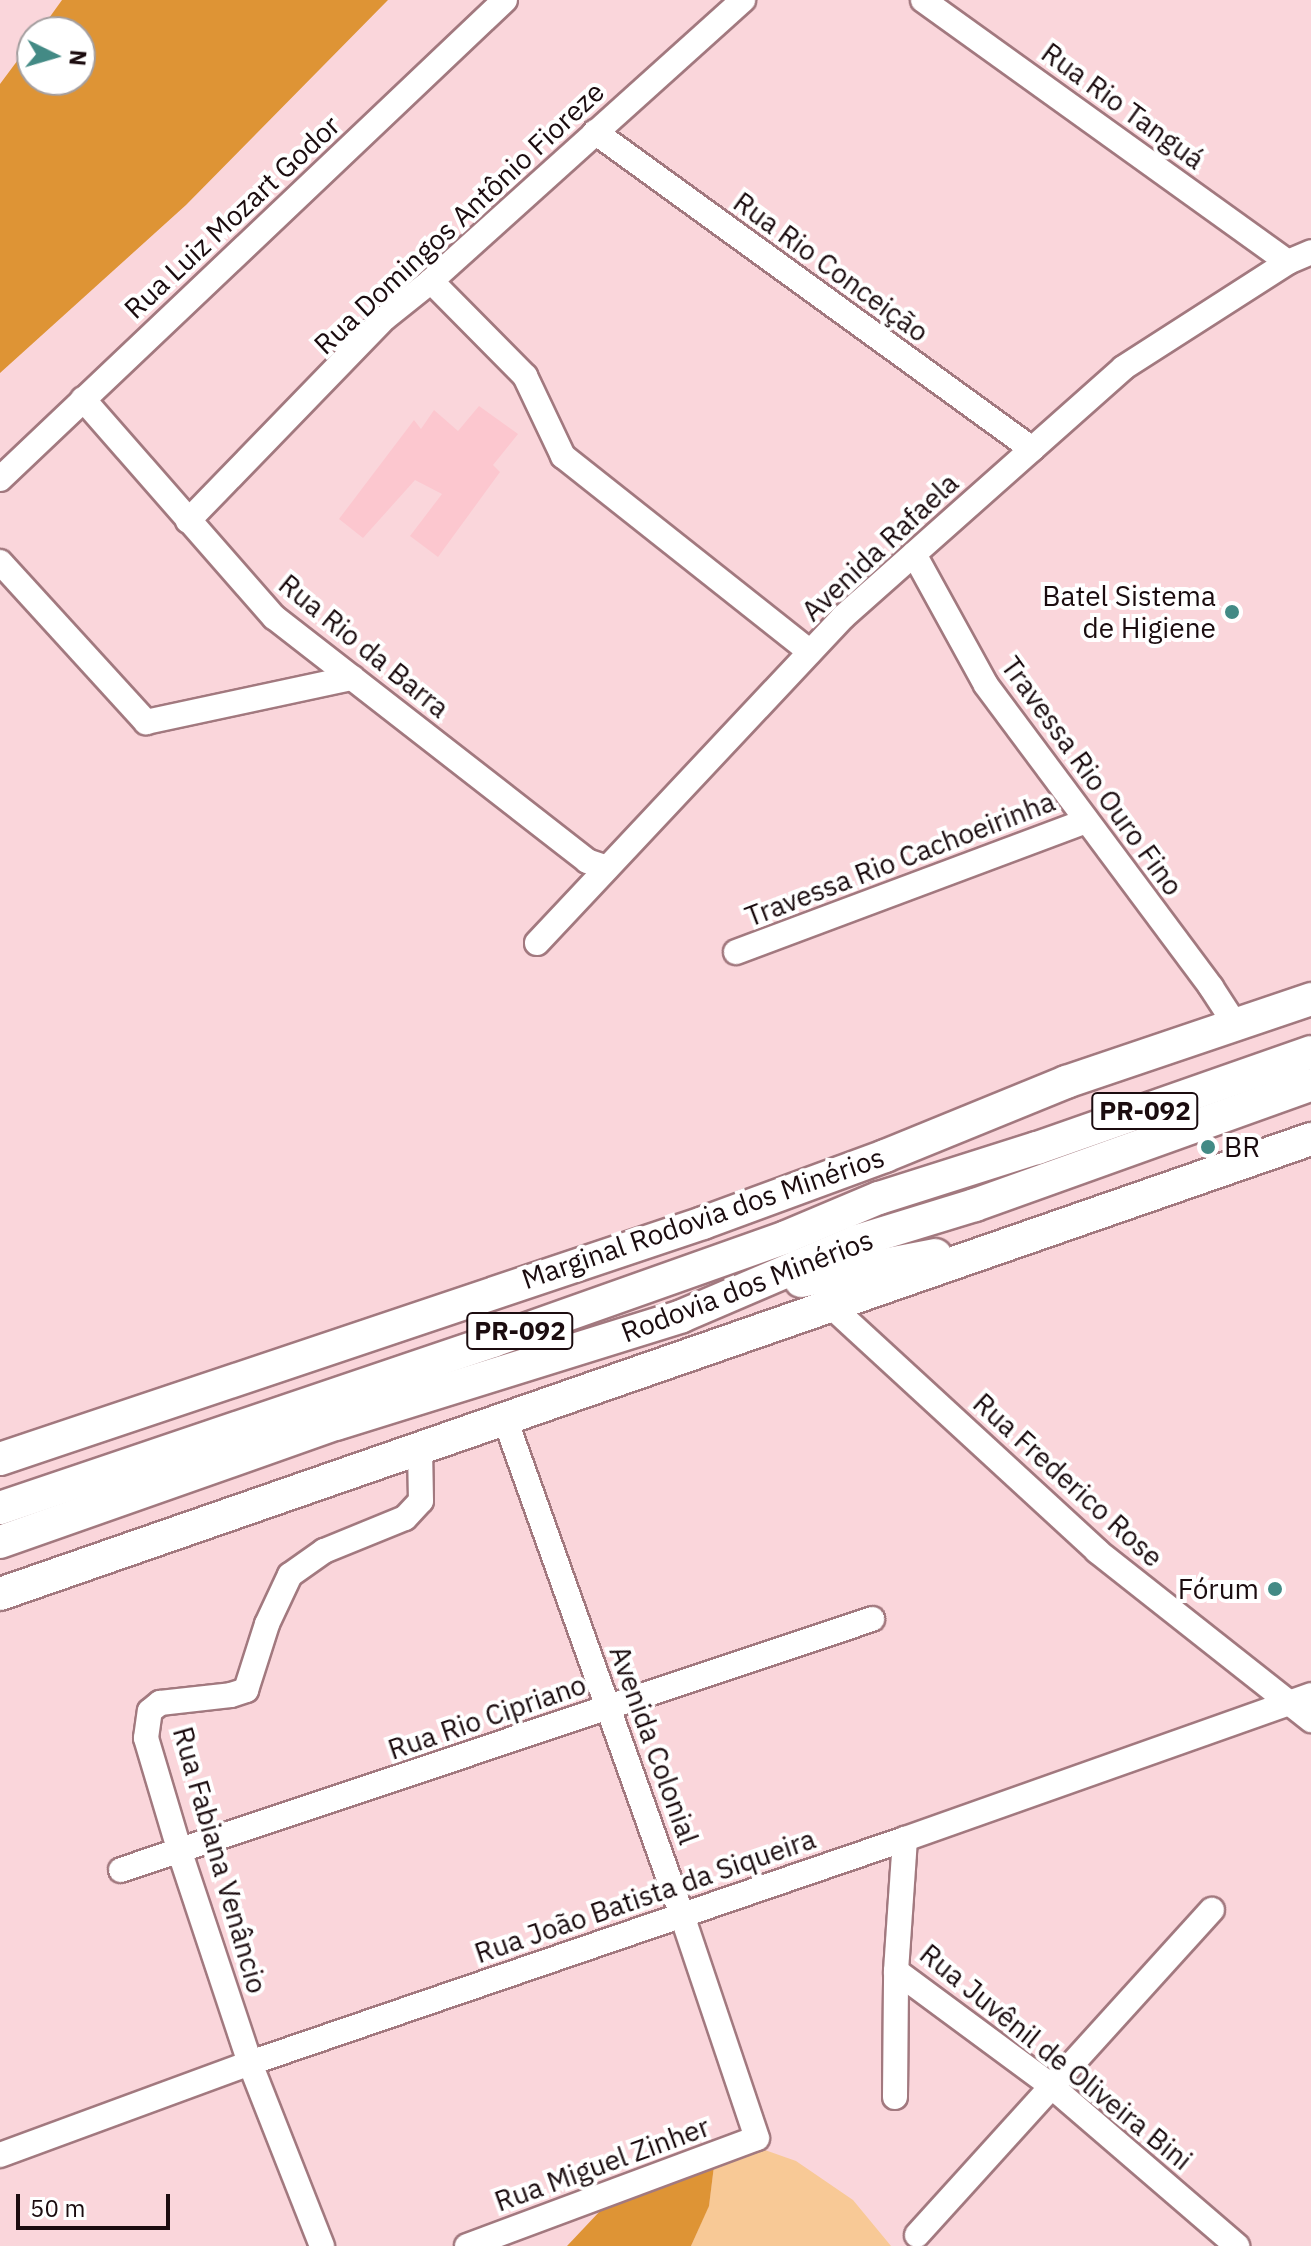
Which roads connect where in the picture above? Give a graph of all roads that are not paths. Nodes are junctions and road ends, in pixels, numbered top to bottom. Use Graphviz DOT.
graph roads {
  1 [pos="505,0"];
  2 [pos="743,0"];
  3 [pos="923,0"];
  4 [pos="595,132"];
  5 [pos="1311,252"];
  6 [pos="1288,262"];
  7 [pos="431,281"];
  8 [pos="83,399"];
  9 [pos="1032,449"];
  10 [pos="0,479"];
  11 [pos="188,521"];
  12 [pos="914,554"];
  13 [pos="0,562"];
  14 [pos="810,652"];
  15 [pos="352,678"];
  16 [pos="1086,821"];
  17 [pos="607,868"];
  18 [pos="537,943"];
  19 [pos="736,952"];
  20 [pos="1311,999"];
  21 [pos="1235,1024"];
  22 [pos="1311,1052"];
  23 [pos="1066,1082"];
  24 [pos="1311,1085"];
  25 [pos="1311,1139"];
  26 [pos="886,1196"];
  27 [pos="1006,1244"];
  28 [pos="715,1304"];
  29 [pos="831,1306"];
  30 [pos="505,1419"];
  31 [pos="420,1449"];
  32 [pos="0,1459"];
  33 [pos="0,1508"];
  34 [pos="0,1542"];
  35 [pos="0,1594"];
  36 [pos="872,1619"];
  37 [pos="1300,1699"];
  38 [pos="609,1708"];
  39 [pos="1311,1720"];
  40 [pos="905,1839"];
  41 [pos="180,1852"];
  42 [pos="121,1870"];
  43 [pos="1212,1910"];
  44 [pos="682,1915"];
  45 [pos="896,1971"];
  46 [pos="250,2063"];
  47 [pos="1050,2085"];
  48 [pos="895,2097"];
  49 [pos="757,2138"];
  50 [pos="0,2155"];
  51 [pos="917,2235"];
  52 [pos="322,2246"];
  53 [pos="467,2246"];
  54 [pos="1237,2246"];
  1 -- 8 [label="street, Rua Luiz Mozart Godor"];
  2 -- 4 [label="street, Rua Domingos Antônio Fioreze"];
  3 -- 6 [label="street, Rua Rio Tanguá"];
  4 -- 7 [label="street, Rua Domingos Antônio Fioreze"];
  4 -- 9 [label="street, Rua Rio Conceição"];
  5 -- 6 [label="street, Avenida Rafaela"];
  6 -- 9 [label="street, Avenida Rafaela"];
  7 -- 11 [label="street, Rua Domingos Antônio Fioreze"];
  7 -- 14 [label="street"];
  8 -- 10 [label="street, Rua Luiz Mozart Godor"];
  8 -- 11 [label="street, Rua Rio da Barra"];
  9 -- 12 [label="street, Avenida Rafaela"];
  11 -- 15 [label="street, Rua Rio da Barra"];
  12 -- 14 [label="street, Avenida Rafaela"];
  12 -- 16 [label="street, Travessa Rio Ouro Fino"];
  13 -- 15 [label="street"];
  14 -- 17 [label="street, Avenida Rafaela"];
  15 -- 17 [label="street, Rua Rio da Barra"];
  16 -- 19 [label="street, Travessa Rio Cachoeirinha"];
  16 -- 21 [label="street, Travessa Rio Ouro Fino"];
  17 -- 18 [label="street, Avenida Rafaela"];
  20 -- 21 [label="main road, Marginal Rodovia dos Minérios"];
  21 -- 23 [label="main road, Marginal Rodovia dos Minérios"];
  22 -- 26 [label="main road, Rodovia dos Minérios / PR-092"];
  23 -- 26 [label="main road"];
  23 -- 32 [label="main road, Marginal Rodovia dos Minérios"];
  24 -- 28 [label="main road, Rodovia dos Minérios / PR-092"];
  25 -- 27 [label="main road"];
  26 -- 33 [label="main road, Rodovia dos Minérios / PR-092"];
  27 -- 28 [label="main road"];
  27 -- 29 [label="main road"];
  28 -- 34 [label="main road, Rodovia dos Minérios / PR-092"];
  29 -- 30 [label="main road"];
  29 -- 37 [label="street, Rua Frederico Rose"];
  30 -- 31 [label="main road"];
  30 -- 38 [label="street, Avenida Colonial"];
  31 -- 35 [label="main road"];
  31 -- 41 [label="street, Rua Fabiana Venâncio"];
  36 -- 38 [label="street, Rua Rio Cipriano"];
  37 -- 39 [label="street, Rua Frederico Rose"];
  37 -- 40 [label="street, Rua João Batista da Siqueira"];
  38 -- 41 [label="street, Rua Rio Cipriano"];
  38 -- 44 [label="street, Avenida Colonial"];
  40 -- 44 [label="street, Rua João Batista da Siqueira"];
  40 -- 45 [label="street, Rua Juvênil de Oliveira Bini"];
  41 -- 42 [label="street, Rua Rio Cipriano"];
  41 -- 46 [label="street, Rua Fabiana Venâncio"];
  43 -- 47 [label="street"];
  44 -- 46 [label="street, Rua João Batista da Siqueira"];
  44 -- 49 [label="street, Avenida Colonial"];
  45 -- 47 [label="street, Rua Juvênil de Oliveira Bini"];
  45 -- 48 [label="street"];
  46 -- 50 [label="street, Rua João Batista da Siqueira"];
  46 -- 52 [label="street, Rua Fabiana Venâncio"];
  47 -- 51 [label="street"];
  47 -- 54 [label="street, Rua Juvênil de Oliveira Bini"];
  49 -- 53 [label="street, Rua Miguel Zinher"];
}
